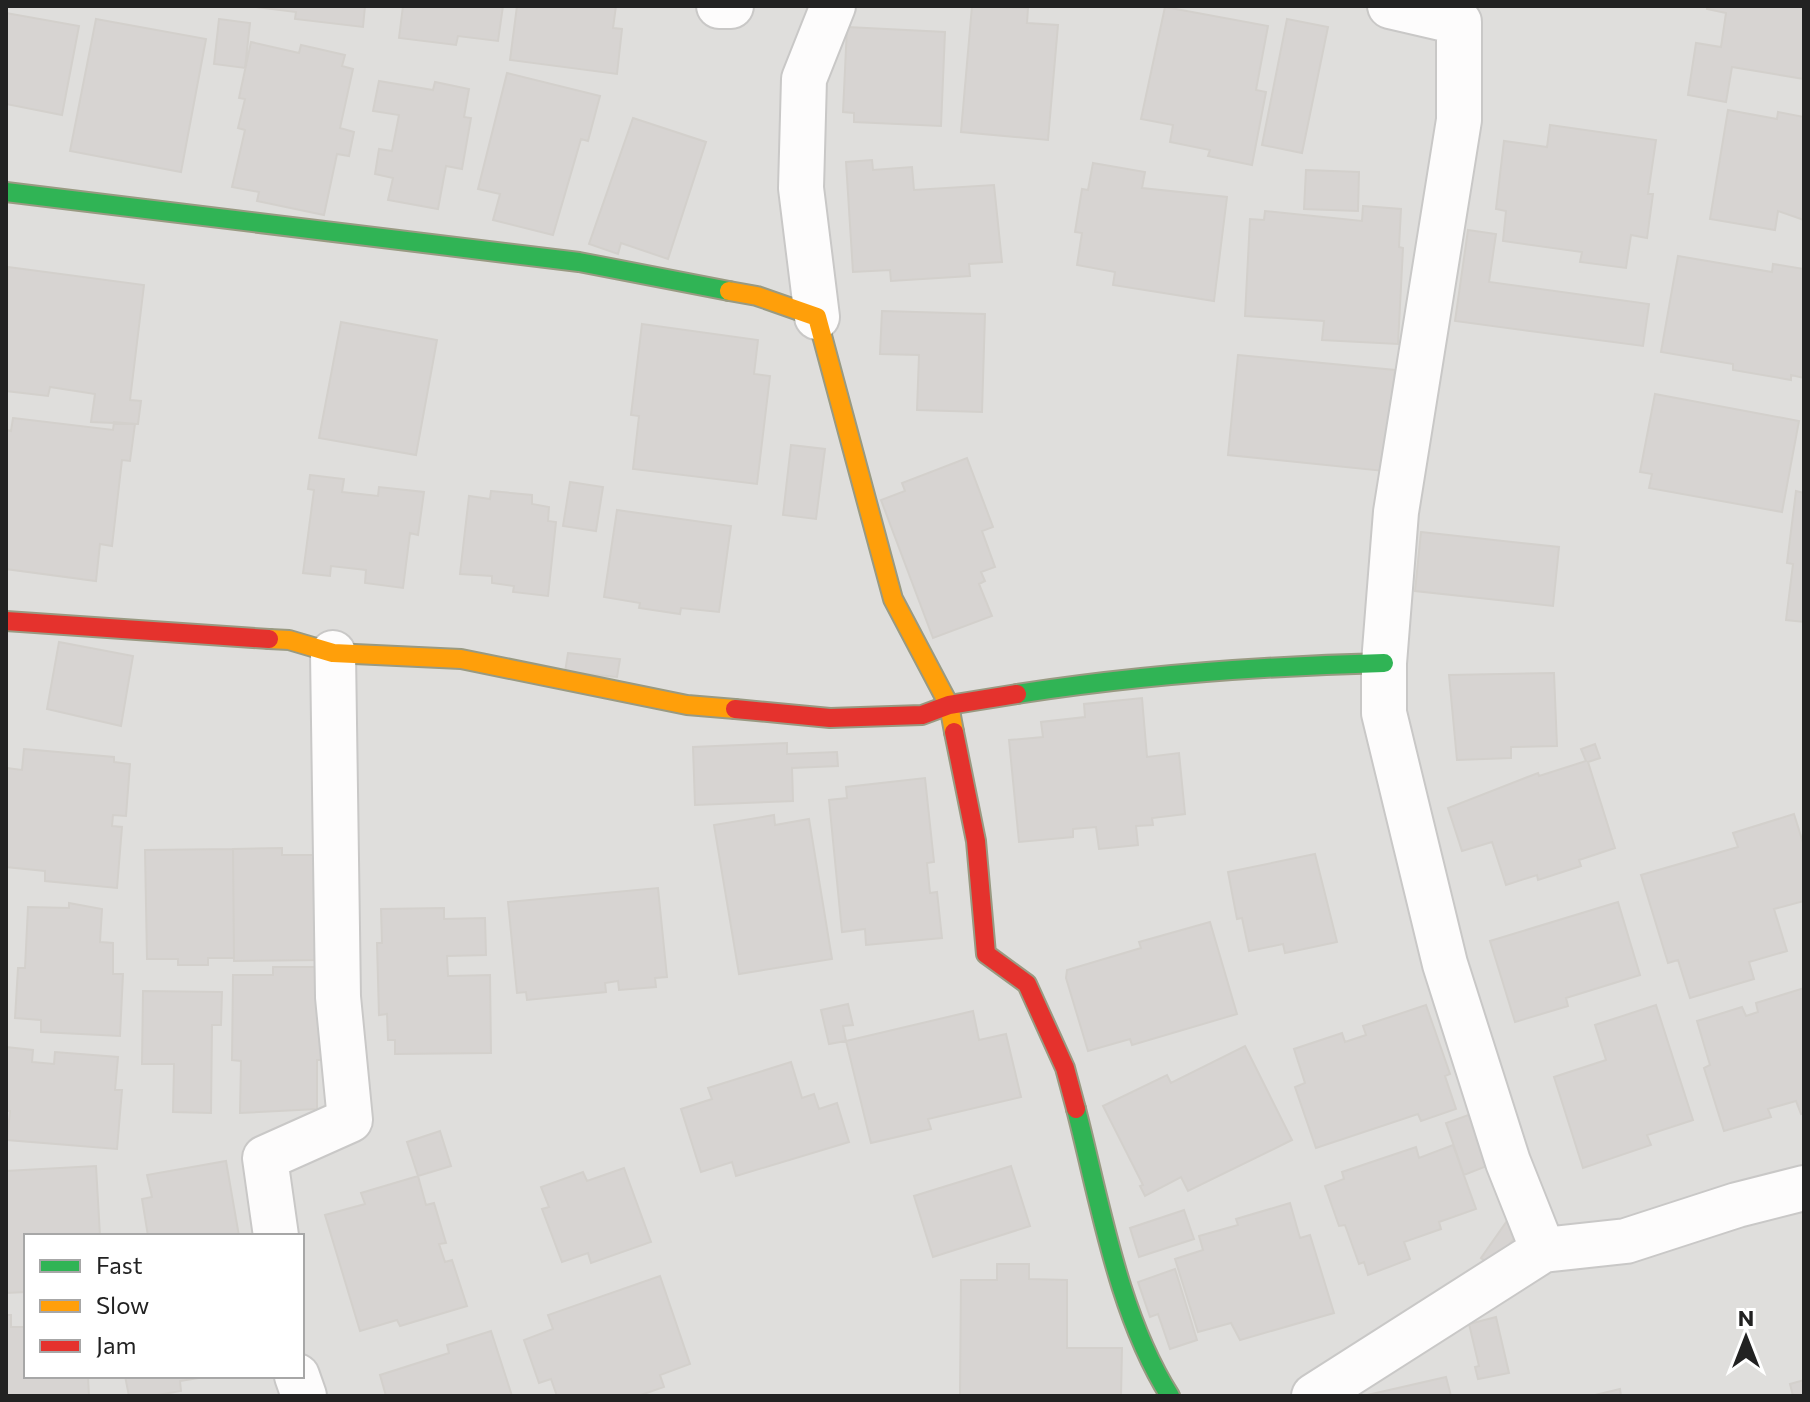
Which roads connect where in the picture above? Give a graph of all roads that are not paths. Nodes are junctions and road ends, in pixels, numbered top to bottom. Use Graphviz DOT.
graph roads {
  1 [pos="719,6"];
  2 [pos="731,6"];
  3 [pos="833,6"];
  4 [pos="1390,6"];
  5 [pos="6,192"];
  6 [pos="817,317"];
  7 [pos="6,621"];
  8 [pos="333,653"];
  9 [pos="1384,663"];
  10 [pos="949,705"];
  11 [pos="1804,1188"];
  12 [pos="276,1234"];
  13 [pos="1543,1250"];
  14 [pos="1170,1396"];
  15 [pos="1314,1396"];
  1 -- 2 [label="street"];
  3 -- 6 [label="street"];
  4 -- 9 [label="street"];
  5 -- 6 [label="street"];
  6 -- 10 [label="street"];
  7 -- 8 [label="street"];
  8 -- 10 [label="street"];
  8 -- 12 [label="street"];
  9 -- 10 [label="street"];
  9 -- 13 [label="street"];
  10 -- 14 [label="street"];
  11 -- 13 [label="street"];
  13 -- 15 [label="street"];
}
